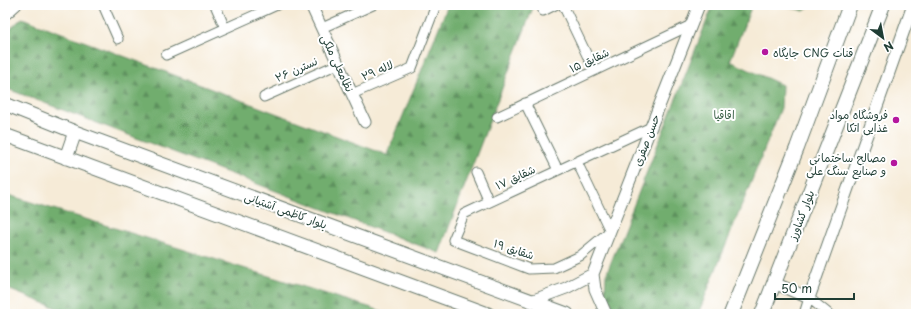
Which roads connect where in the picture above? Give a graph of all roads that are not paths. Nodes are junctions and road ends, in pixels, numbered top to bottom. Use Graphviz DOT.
graph roads {
  1 [pos="17,5"];
  2 [pos="103,5"];
  3 [pos="215,5"];
  4 [pos="277,5"];
  5 [pos="311,5"];
  6 [pos="373,5"];
  7 [pos="436,5"];
  8 [pos="556,5"];
  9 [pos="563,5"];
  10 [pos="699,5"];
  11 [pos="850,5"];
  12 [pos="883,5"];
  13 [pos="913,5"];
  14 [pos="543,11"];
  15 [pos="6,14"];
  16 [pos="691,25"];
  17 [pos="225,28"];
  18 [pos="322,28"];
  19 [pos="118,39"];
  20 [pos="166,55"];
  21 [pos="338,64"];
  22 [pos="594,70"];
  23 [pos="352,94"];
  24 [pos="264,97"];
  25 [pos="5,104"];
  26 [pos="525,104"];
  27 [pos="497,117"];
  28 [pos="364,122"];
  29 [pos="651,127"];
  30 [pos="75,132"];
  31 [pos="5,135"];
  32 [pos="66,158"];
  33 [pos="577,162"];
  34 [pos="558,170"];
  35 [pos="476,172"];
  36 [pos="490,202"];
  37 [pos="464,214"];
  38 [pos="610,231"];
  39 [pos="593,274"];
  40 [pos="774,283"];
  41 [pos="809,298"];
  42 [pos="531,301"];
  43 [pos="488,314"];
  44 [pos="567,314"];
  45 [pos="606,314"];
  46 [pos="731,314"];
  47 [pos="762,314"];
  48 [pos="804,314"];
  49 [pos="829,314"];
  1 -- 15 [label="street"];
  2 -- 19 [label="street"];
  3 -- 17 [label="street"];
  4 -- 17 [label="street"];
  5 -- 18 [label="street, نظامعلی ملکی"];
  6 -- 18 [label="street"];
  7 -- 23 [label="street, لاله ۲۹"];
  8 -- 14 [label="street"];
  9 -- 22 [label="street"];
  10 -- 16 [label="street, حسن صفری"];
  11 -- 46 [label="main road"];
  12 -- 40 [label="main road, بلوار کشاورز"];
  13 -- 41 [label="street"];
  16 -- 22 [label="street, شقایق ۱۵"];
  16 -- 29 [label="street, حسن صفری"];
  17 -- 20 [label="street"];
  18 -- 21 [label="street, نظامعلی ملکی"];
  21 -- 23 [label="street, نظامعلی ملکی"];
  21 -- 24 [label="street, نسترن ۲۶"];
  22 -- 26 [label="street, شقایق ۱۵"];
  23 -- 28 [label="street, نظامعلی ملکی"];
  25 -- 30 [label="main road, بلوار کاظمی آشتیانی"];
  26 -- 27 [label="street, شقایق ۱۵"];
  26 -- 34 [label="street"];
  29 -- 33 [label="street, شقایق ۱۷"];
  29 -- 38 [label="street, حسن صفری"];
  30 -- 32 [label="main road"];
  30 -- 42 [label="main road, بلوار کاظمی آشتیانی"];
  31 -- 32 [label="main road"];
  32 -- 43 [label="main road"];
  33 -- 34 [label="street, شقایق ۱۷"];
  33 -- 38 [label="street"];
  34 -- 36 [label="street, شقایق ۱۷"];
  35 -- 36 [label="street"];
  36 -- 37 [label="street, شقایق ۱۷"];
  37 -- 38 [label="street, شقایق ۱۹"];
  38 -- 39 [label="street, حسن صفری"];
  39 -- 42 [label="street"];
  39 -- 45 [label="street"];
  40 -- 41 [label="street"];
  40 -- 47 [label="main road, بلوار کشاورز"];
  41 -- 48 [label="street"];
  41 -- 49 [label="street"];
  42 -- 44 [label="main road, بلوار کاظمی آشتیانی"];
}
